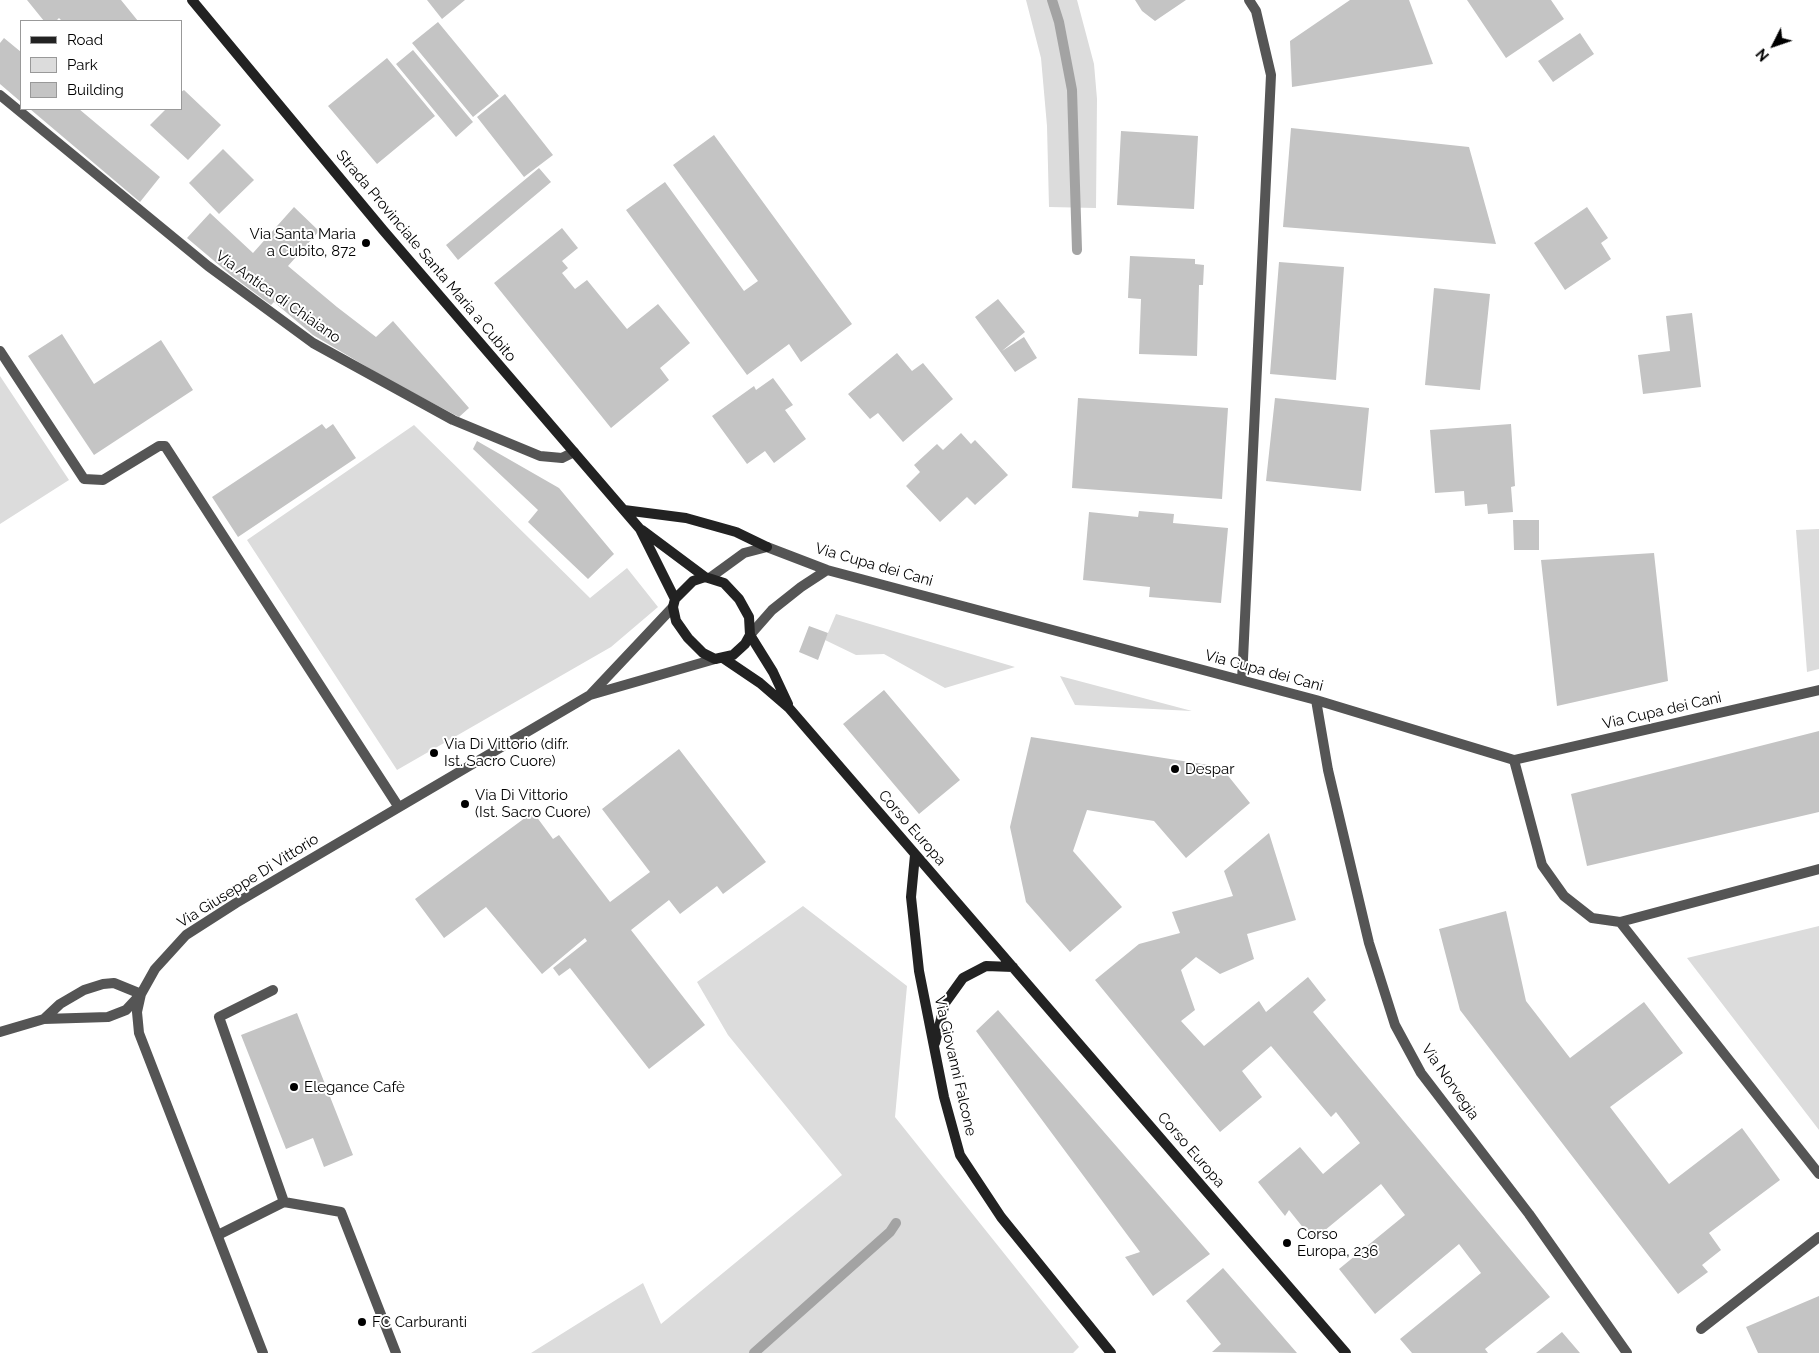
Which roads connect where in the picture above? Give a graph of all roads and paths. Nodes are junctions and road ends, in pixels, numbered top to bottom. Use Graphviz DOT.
graph roads {
  1 [pos="192,0"];
  2 [pos="1250,0"];
  3 [pos="0,95"];
  4 [pos="0,351"];
  5 [pos="574,452"];
  6 [pos="624,510"];
  7 [pos="640,529"];
  8 [pos="767,547"];
  9 [pos="828,570"];
  10 [pos="708,577"];
  11 [pos="674,603"];
  12 [pos="750,635"];
  13 [pos="719,659"];
  14 [pos="1242,680"];
  15 [pos="1819,690"];
  16 [pos="590,695"];
  17 [pos="1316,700"];
  18 [pos="789,708"];
  19 [pos="1514,760"];
  20 [pos="398,806"];
  21 [pos="915,855"];
  22 [pos="1819,869"];
  23 [pos="1620,922"];
  24 [pos="1013,967"];
  25 [pos="273,990"];
  26 [pos="141,994"];
  27 [pos="44,1019"];
  28 [pos="0,1032"];
  29 [pos="934,1047"];
  30 [pos="1819,1174"];
  31 [pos="284,1202"];
  32 [pos="218,1235"];
  33 [pos="1819,1237"];
  34 [pos="1701,1330"];
  35 [pos="263,1353"];
  36 [pos="396,1353"];
  37 [pos="1111,1353"];
  38 [pos="1346,1353"];
  39 [pos="1627,1353"];
  1 -- 5 [label="main road, Strada Provinciale Santa Maria a Cubito"];
  2 -- 14 [label="street"];
  3 -- 5 [label="street, Via Antica di Chiaiano"];
  4 -- 20 [label="street"];
  5 -- 6 [label="main road, Strada Provinciale Santa Maria a Cubito"];
  6 -- 7 [label="main road, Strada Provinciale Santa Maria a Cubito"];
  6 -- 8 [label="main road"];
  7 -- 10 [label="main road, Strada Provinciale Santa Maria a Cubito"];
  7 -- 11 [label="main road, Strada Provinciale Santa Maria a Cubito"];
  8 -- 9 [label="street, Via Cupa dei Cani"];
  8 -- 10 [label="street"];
  9 -- 12 [label="street"];
  9 -- 14 [label="street, Via Cupa dei Cani"];
  10 -- 11 [label="main road"];
  10 -- 12 [label="main road"];
  11 -- 13 [label="main road"];
  11 -- 16 [label="street, Via Giuseppe Di Vittorio"];
  12 -- 13 [label="main road"];
  12 -- 18 [label="main road"];
  13 -- 16 [label="street, Via Giuseppe Di Vittorio"];
  13 -- 18 [label="main road"];
  14 -- 17 [label="street, Via Cupa dei Cani"];
  15 -- 19 [label="street, Via Cupa dei Cani"];
  16 -- 20 [label="street, Via Giuseppe Di Vittorio"];
  17 -- 19 [label="street, Via Cupa dei Cani"];
  17 -- 39 [label="street, Via Norvegia"];
  18 -- 21 [label="main road, Corso Europa"];
  19 -- 23 [label="street"];
  20 -- 26 [label="street, Via Giuseppe Di Vittorio"];
  21 -- 24 [label="main road, Corso Europa"];
  21 -- 29 [label="main road, Via Giovanni Falcone"];
  22 -- 23 [label="street"];
  23 -- 30 [label="street"];
  24 -- 29 [label="main road"];
  24 -- 38 [label="main road, Corso Europa"];
  25 -- 31 [label="street"];
  26 -- 27 [label="street"];
  26 -- 27 [label="street"];
  26 -- 32 [label="street, Via Giuseppe Di Vittorio"];
  27 -- 28 [label="street"];
  29 -- 37 [label="main road, Via Giovanni Falcone"];
  31 -- 32 [label="street"];
  31 -- 36 [label="street"];
  32 -- 35 [label="street, Via Giuseppe Di Vittorio"];
  33 -- 34 [label="street"];
}
